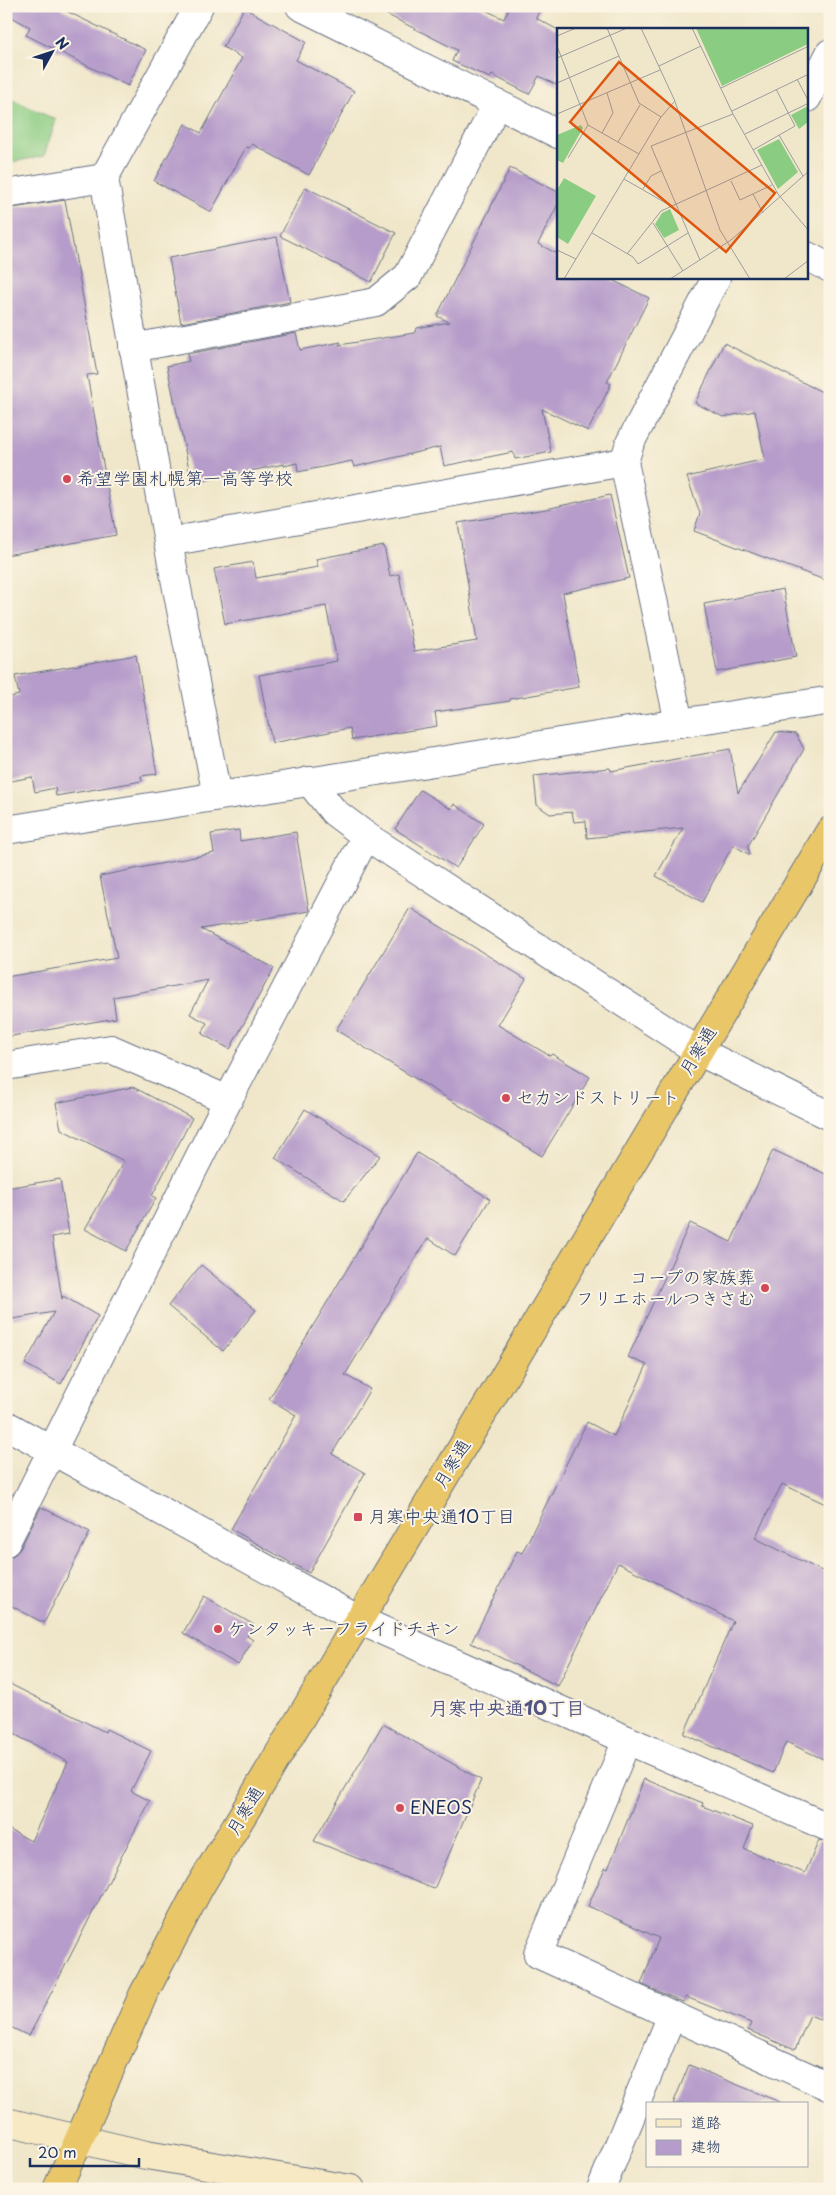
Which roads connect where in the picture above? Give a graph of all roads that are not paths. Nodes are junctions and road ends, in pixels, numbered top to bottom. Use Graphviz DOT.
graph roads {
  1 [pos="200,6"];
  2 [pos="300,6"];
  3 [pos="830,54"];
  4 [pos="808,96"];
  5 [pos="497,104"];
  6 [pos="557,134"];
  7 [pos="104,178"];
  8 [pos="6,194"];
  9 [pos="808,257"];
  10 [pos="830,268"];
  11 [pos="715,279"];
  12 [pos="133,348"];
  13 [pos="624,462"];
  14 [pos="168,542"];
  15 [pos="830,702"];
  16 [pos="679,723"];
  17 [pos="310,781"];
  18 [pos="217,796"];
  19 [pos="6,830"];
  20 [pos="830,831"];
  21 [pos="366,836"];
  22 [pos="698,1051"];
  23 [pos="6,1066"];
  24 [pos="228,1100"];
  25 [pos="830,1116"];
  26 [pos="7,1422"];
  27 [pos="52,1452"];
  28 [pos="6,1542"];
  29 [pos="359,1620"];
  30 [pos="626,1740"];
  31 [pos="830,1828"];
  32 [pos="672,2015"];
  33 [pos="830,2087"];
  34 [pos="6,2122"];
  35 [pos="78,2140"];
  36 [pos="58,2189"];
  37 [pos="351,2189"];
  38 [pos="601,2189"];
  1 -- 7 [label="street"];
  2 -- 5 [label="street"];
  3 -- 4 [label="street"];
  5 -- 6 [label="street"];
  5 -- 12 [label="street"];
  7 -- 8 [label="street"];
  7 -- 12 [label="street"];
  9 -- 10 [label="street"];
  11 -- 13 [label="street"];
  12 -- 14 [label="street"];
  13 -- 14 [label="street"];
  13 -- 16 [label="street"];
  14 -- 18 [label="street"];
  15 -- 16 [label="street"];
  16 -- 17 [label="street"];
  17 -- 18 [label="street"];
  17 -- 21 [label="street"];
  18 -- 19 [label="street"];
  20 -- 22 [label="highway, 月寒通"];
  21 -- 22 [label="street"];
  21 -- 24 [label="street"];
  22 -- 25 [label="street"];
  22 -- 29 [label="highway, 月寒通"];
  23 -- 24 [label="street"];
  24 -- 27 [label="street"];
  26 -- 27 [label="street"];
  27 -- 28 [label="street"];
  27 -- 29 [label="street"];
  29 -- 30 [label="street"];
  29 -- 35 [label="highway, 月寒通"];
  30 -- 31 [label="street"];
  30 -- 32 [label="street"];
  32 -- 33 [label="street"];
  32 -- 38 [label="street"];
  34 -- 35 [label="main road"];
  35 -- 36 [label="highway, 月寒通"];
  35 -- 37 [label="main road"];
}
